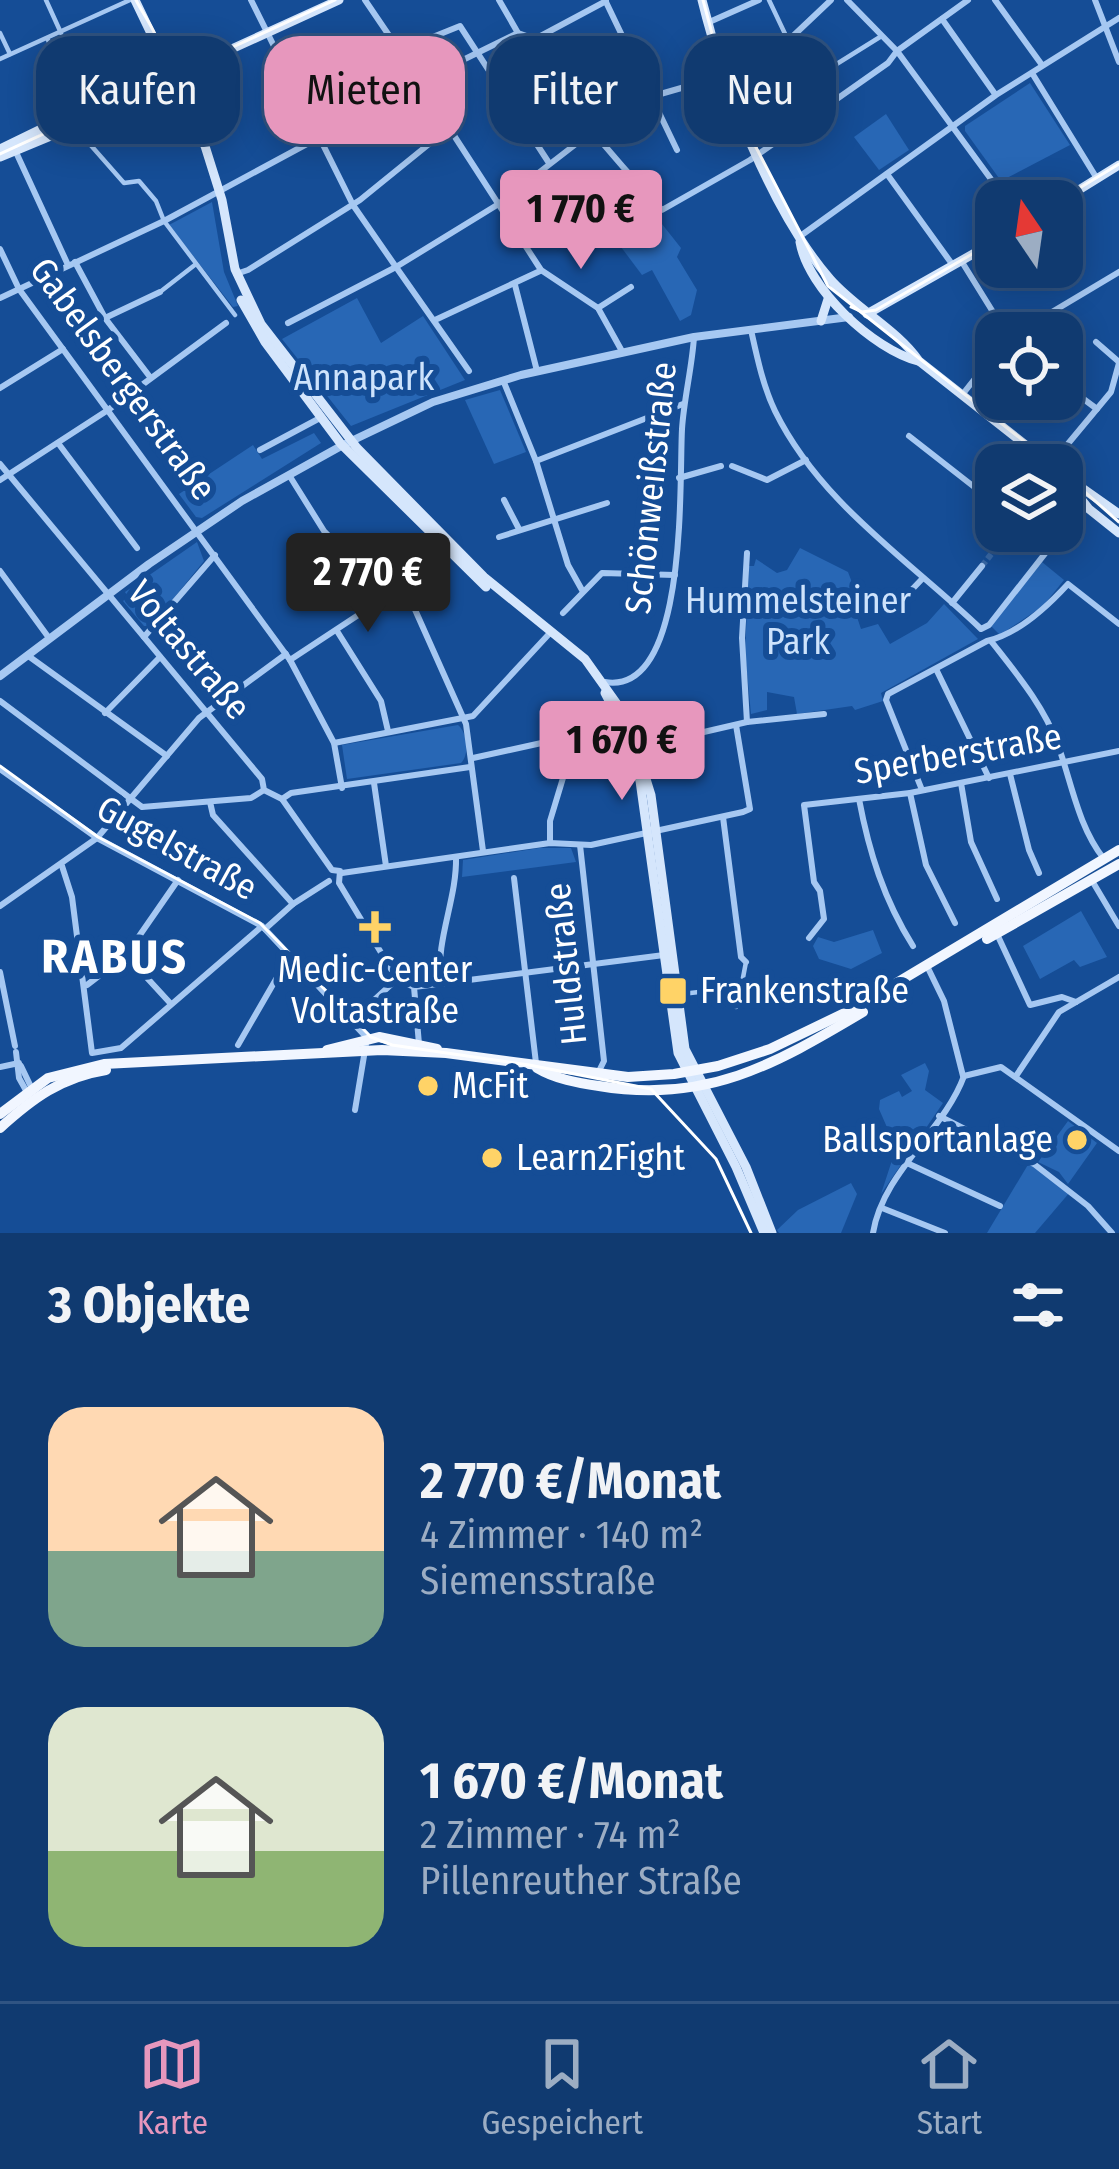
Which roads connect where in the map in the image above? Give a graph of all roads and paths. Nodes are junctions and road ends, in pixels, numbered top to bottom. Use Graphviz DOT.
graph roads {
  1 [pos="46,0"];
  2 [pos="133,0"];
  3 [pos="251,0"];
  4 [pos="326,0"];
  5 [pos="339,0"];
  6 [pos="365,0"];
  7 [pos="606,0"];
  8 [pos="702,0"];
  9 [pos="759,0"];
  10 [pos="770,0"];
  11 [pos="831,0"];
  12 [pos="847,0"];
  13 [pos="968,0"];
  14 [pos="995,0"];
  15 [pos="1094,0"];
  16 [pos="503,1"];
  17 [pos="1119,18"];
  18 [pos="942,19"];
  19 [pos="707,22"];
  20 [pos="1106,27"];
  21 [pos="265,31"];
  22 [pos="0,33"];
  23 [pos="518,33"];
  24 [pos="62,34"];
  25 [pos="57,36"];
  26 [pos="151,36"];
  27 [pos="267,36"];
  28 [pos="388,36"];
  29 [pos="435,36"];
  30 [pos="527,36"];
  31 [pos="541,36"];
  32 [pos="622,36"];
  33 [pos="711,36"];
  34 [pos="789,36"];
  35 [pos="791,36"];
  36 [pos="880,37"];
  37 [pos="240,43"];
  38 [pos="36,44"];
  39 [pos="897,51"];
  40 [pos="10,54"];
  41 [pos="477,55"];
  42 [pos="0,59"];
  43 [pos="465,61"];
  44 [pos="1119,62"];
  45 [pos="836,64"];
  46 [pos="1042,66"];
  47 [pos="1032,73"];
  48 [pos="995,95"];
  49 [pos="836,98"];
  50 [pos="660,117"];
  51 [pos="952,126"];
  52 [pos="36,133"];
  53 [pos="36,144"];
  54 [pos="90,144"];
  55 [pos="204,144"];
  56 [pos="306,144"];
  57 [pos="320,144"];
  58 [pos="430,144"];
  59 [pos="460,144"];
  60 [pos="574,144"];
  61 [pos="606,144"];
  62 [pos="753,144"];
  63 [pos="772,144"];
  64 [pos="677,150"];
  65 [pos="0,153"];
  66 [pos="17,153"];
  67 [pos="758,154"];
  68 [pos="548,163"];
  69 [pos="1119,165"];
  70 [pos="887,174"];
  71 [pos="1097,178"];
  72 [pos="992,180"];
  73 [pos="1083,187"];
  74 [pos="218,190"];
  75 [pos="353,205"];
  76 [pos="496,205"];
  77 [pos="164,221"];
  78 [pos="799,236"];
  79 [pos="0,249"];
  80 [pos="975,254"];
  81 [pos="72,264"];
  82 [pos="196,264"];
  83 [pos="958,265"];
  84 [pos="396,267"];
  85 [pos="541,271"];
  86 [pos="1119,272"];
  87 [pos="236,274"];
  88 [pos="515,285"];
  89 [pos="632,287"];
  90 [pos="19,289"];
  91 [pos="160,292"];
  92 [pos="0,298"];
  93 [pos="828,299"];
  94 [pos="598,308"];
  95 [pos="991,312"];
  96 [pos="1052,312"];
  97 [pos="867,314"];
  98 [pos="235,315"];
  99 [pos="849,317"];
  100 [pos="105,318"];
  101 [pos="435,320"];
  102 [pos="821,321"];
  103 [pos="226,323"];
  104 [pos="288,323"];
  105 [pos="751,330"];
  106 [pos="694,337"];
  107 [pos="1096,342"];
  108 [pos="63,349"];
  109 [pos="622,353"];
  110 [pos="919,362"];
  111 [pos="1119,362"];
  112 [pos="469,371"];
  113 [pos="536,371"];
  114 [pos="150,377"];
  115 [pos="975,379"];
  116 [pos="503,380"];
  117 [pos="0,388"];
  118 [pos="962,395"];
  119 [pos="1083,398"];
  120 [pos="684,404"];
  121 [pos="1097,409"];
  122 [pos="108,410"];
  123 [pos="321,418"];
  124 [pos="909,436"];
  125 [pos="58,443"];
  126 [pos="347,443"];
  127 [pos="1024,444"];
  128 [pos="1068,444"];
  129 [pos="260,450"];
  130 [pos="536,460"];
  131 [pos="806,460"];
  132 [pos="0,464"];
  133 [pos="721,466"];
  134 [pos="732,466"];
  135 [pos="289,475"];
  136 [pos="4,477"];
  137 [pos="680,478"];
  138 [pos="975,488"];
  139 [pos="1095,495"];
  140 [pos="504,500"];
  141 [pos="607,503"];
  142 [pos="1084,503"];
  143 [pos="1119,514"];
  144 [pos="553,518"];
  145 [pos="519,529"];
  146 [pos="198,530"];
  147 [pos="1119,533"];
  148 [pos="499,537"];
  149 [pos="137,548"];
  150 [pos="747,553"];
  151 [pos="215,555"];
  152 [pos="982,566"];
  153 [pos="0,571"];
  154 [pos="422,573"];
  155 [pos="675,575"];
  156 [pos="922,578"];
  157 [pos="404,585"];
  158 [pos="582,590"];
  159 [pos="107,595"];
  160 [pos="388,595"];
  161 [pos="952,603"];
  162 [pos="888,607"];
  163 [pos="562,613"];
  164 [pos="1119,624"];
  165 [pos="337,631"];
  166 [pos="548,634"];
  167 [pos="144,637"];
  168 [pos="50,638"];
  169 [pos="991,641"];
  170 [pos="27,656"];
  171 [pos="160,657"];
  172 [pos="288,657"];
  173 [pos="936,668"];
  174 [pos="0,676"];
  175 [pos="605,682"];
  176 [pos="0,701"];
  177 [pos="105,713"];
  178 [pos="206,713"];
  179 [pos="824,714"];
  180 [pos="463,719"];
  181 [pos="747,722"];
  182 [pos="736,725"];
  183 [pos="604,729"];
  184 [pos="388,731"];
  185 [pos="576,735"];
  186 [pos="334,743"];
  187 [pos="639,747"];
  188 [pos="1119,751"];
  189 [pos="167,756"];
  190 [pos="472,762"];
  191 [pos="1064,765"];
  192 [pos="0,769"];
  193 [pos="1010,774"];
  194 [pos="989,778"];
  195 [pos="374,783"];
  196 [pos="961,783"];
  197 [pos="343,788"];
  198 [pos="264,790"];
  199 [pos="922,790"];
  200 [pos="910,793"];
  201 [pos="133,798"];
  202 [pos="282,799"];
  203 [pos="859,799"];
  204 [pos="210,802"];
  205 [pos="723,817"];
  206 [pos="652,833"];
  207 [pos="97,838"];
  208 [pos="550,843"];
  209 [pos="580,845"];
  210 [pos="1119,850"];
  211 [pos="483,851"];
  212 [pos="456,856"];
  213 [pos="1113,863"];
  214 [pos="62,866"];
  215 [pos="386,866"];
  216 [pos="332,870"];
  217 [pos="1039,873"];
  218 [pos="1089,875"];
  219 [pos="340,878"];
  220 [pos="514,878"];
  221 [pos="178,880"];
  222 [pos="329,880"];
  223 [pos="997,899"];
  224 [pos="293,904"];
  225 [pos="0,906"];
  226 [pos="955,923"];
  227 [pos="1119,926"];
  228 [pos="264,928"];
  229 [pos="997,933"];
  230 [pos="809,938"];
  231 [pos="914,946"];
  232 [pos="126,955"];
  233 [pos="290,955"];
  234 [pos="664,955"];
  235 [pos="746,962"];
  236 [pos="594,964"];
  237 [pos="928,969"];
  238 [pos="0,972"];
  239 [pos="526,973"];
  240 [pos="1119,977"];
  241 [pos="397,979"];
  242 [pos="441,983"];
  243 [pos="85,986"];
  244 [pos="414,987"];
  245 [pos="742,988"];
  246 [pos="676,995"];
  247 [pos="1076,1001"];
  248 [pos="171,1004"];
  249 [pos="736,1007"];
  250 [pos="359,1014"];
  251 [pos="365,1045"];
  252 [pos="238,1046"];
  253 [pos="417,1048"];
  254 [pos="19,1063"];
  255 [pos="534,1066"];
  256 [pos="0,1067"];
  257 [pos="691,1072"];
  258 [pos="596,1074"];
  259 [pos="964,1076"];
  260 [pos="1016,1076"];
  261 [pos="699,1086"];
  262 [pos="31,1092"];
  263 [pos="356,1110"];
  264 [pos="0,1114"];
  265 [pos="939,1116"];
  266 [pos="0,1129"];
  267 [pos="1119,1151"];
  268 [pos="907,1163"];
  269 [pos="1000,1206"];
  270 [pos="882,1208"];
  271 [pos="768,1233"];
  272 [pos="873,1233"];
  273 [pos="945,1233"];
  274 [pos="1112,1233"];
  1 -- 24 [label="street"];
  2 -- 24 [label="street"];
  2 -- 26 [label="main road"];
  3 -- 21 [label="street"];
  4 -- 21 [label="main road"];
  5 -- 21 [label="main road"];
  6 -- 28 [label="street"];
  7 -- 31 [label="street"];
  7 -- 32 [label="street"];
  8 -- 19 [label="main road"];
  9 -- 19 [label="street"];
  10 -- 34 [label="street"];
  11 -- 35 [label="street"];
  12 -- 36 [label="street"];
  13 -- 18 [label="street"];
  14 -- 46 [label="street"];
  15 -- 20 [label="street"];
  16 -- 23 [label="street"];
  17 -- 20 [label="street"];
  18 -- 39 [label="street"];
  18 -- 48 [label="street"];
  19 -- 33 [label="main road"];
  20 -- 44 [label="street"];
  20 -- 46 [label="street"];
  21 -- 27 [label="street"];
  21 -- 37 [label="main road"];
  22 -- 40 [label="street"];
  23 -- 30 [label="street"];
  23 -- 41 [label="street"];
  24 -- 25 [label="street"];
  29 -- 41 [label="street"];
  36 -- 39 [label="street"];
  36 -- 45 [label="street"];
  38 -- 40 [label="street"];
  39 -- 49 [label="street"];
  39 -- 51 [label="street"];
  40 -- 42 [label="street"];
  41 -- 43 [label="street"];
  41 -- 68 [label="street"];
  46 -- 47 [label="street"];
  47 -- 48 [label="street"];
  47 -- 71 [label="street"];
  48 -- 51 [label="street"];
  50 -- 64 [label="street"];
  51 -- 70 [label="street"];
  51 -- 72 [label="street"];
  52 -- 65 [label="main road"];
  53 -- 66 [label="main road"];
  54 -- 77 [label="street"];
  55 -- 74 [label="main road"];
  56 -- 74 [label="street"];
  57 -- 75 [label="street"];
  58 -- 75 [label="street"];
  59 -- 76 [label="street"];
  60 -- 68 [label="street"];
  61 -- 67 [label="street"];
  62 -- 67 [label="main road"];
  63 -- 67 [label="street"];
  65 -- 66 [label="main road"];
  66 -- 81 [label="street"];
  67 -- 78 [label="main road"];
  68 -- 76 [label="street"];
  69 -- 71 [label="main road"];
  70 -- 78 [label="street"];
  70 -- 83 [label="street"];
  71 -- 73 [label="main road"];
  74 -- 77 [label="street"];
  74 -- 87 [label="main road"];
  74 -- 123 [label="main road"];
  75 -- 84 [label="street"];
  75 -- 87 [label="street"];
  76 -- 84 [label="street"];
  76 -- 85 [label="street"];
  77 -- 81 [label="street"];
  77 -- 82 [label="street"];
  78 -- 93 [label="main road"];
  78 -- 97 [label="main road"];
  79 -- 90 [label="street, Gabelsbergerstraße"];
  80 -- 83 [label="main road"];
  81 -- 90 [label="street"];
  81 -- 100 [label="street"];
  82 -- 91 [label="street"];
  82 -- 98 [label="street"];
  83 -- 95 [label="street"];
  83 -- 97 [label="main road"];
  84 -- 101 [label="street"];
  84 -- 104 [label="street"];
  85 -- 88 [label="street"];
  85 -- 94 [label="street"];
  86 -- 96 [label="street"];
  87 -- 126 [label="main road"];
  88 -- 101 [label="street"];
  88 -- 113 [label="street"];
  89 -- 94 [label="street"];
  90 -- 92 [label="street"];
  90 -- 108 [label="street, Gabelsbergerstraße"];
  91 -- 100 [label="street"];
  93 -- 99 [label="main road"];
  93 -- 102 [label="main road"];
  94 -- 109 [label="street"];
  97 -- 99 [label="main road"];
  97 -- 110 [label="main road"];
  99 -- 102 [label="street"];
  99 -- 110 [label="main road"];
  100 -- 114 [label="street"];
  101 -- 112 [label="street"];
  102 -- 105 [label="street"];
  103 -- 114 [label="street"];
  105 -- 106 [label="street"];
  105 -- 131 [label="street"];
  106 -- 109 [label="street"];
  106 -- 120 [label="street, Schönweißstraße"];
  107 -- 111 [label="street"];
  108 -- 117 [label="street"];
  108 -- 122 [label="street, Gabelsbergerstraße"];
  109 -- 113 [label="street"];
  110 -- 118 [label="main road"];
  111 -- 121 [label="street"];
  113 -- 116 [label="street"];
  114 -- 122 [label="street"];
  115 -- 118 [label="street"];
  116 -- 126 [label="street"];
  116 -- 130 [label="street"];
  118 -- 127 [label="main road"];
  119 -- 121 [label="street"];
  120 -- 130 [label="street"];
  120 -- 137 [label="street, Schönweißstraße"];
  121 -- 128 [label="street"];
  122 -- 125 [label="street"];
  122 -- 146 [label="street, Gabelsbergerstraße"];
  123 -- 126 [label="main road"];
  123 -- 129 [label="street"];
  124 -- 138 [label="street"];
  125 -- 136 [label="street"];
  125 -- 149 [label="street"];
  126 -- 135 [label="street"];
  126 -- 166 [label="main road"];
  126 -- 175 [label="main road"];
  130 -- 144 [label="street"];
  131 -- 134 [label="street"];
  131 -- 156 [label="street"];
  132 -- 136 [label="street, Voltastraße"];
  133 -- 137 [label="street"];
  135 -- 146 [label="street"];
  135 -- 160 [label="street"];
  136 -- 159 [label="street, Voltastraße"];
  137 -- 155 [label="street, Schönweißstraße"];
  139 -- 142 [label="street"];
  139 -- 142 [label="main road"];
  139 -- 143 [label="main road"];
  140 -- 145 [label="street"];
  141 -- 144 [label="street"];
  142 -- 147 [label="main road"];
  142 -- 161 [label="street"];
  144 -- 145 [label="street"];
  144 -- 158 [label="street"];
  145 -- 148 [label="street"];
  146 -- 151 [label="street, Gabelsbergerstraße"];
  146 -- 159 [label="street"];
  150 -- 181 [label="street"];
  151 -- 167 [label="street"];
  151 -- 172 [label="street, Gabelsbergerstraße"];
  152 -- 161 [label="street"];
  153 -- 168 [label="street"];
  154 -- 157 [label="street"];
  155 -- 158 [label="street"];
  155 -- 175 [label="street, Schönweißstraße"];
  156 -- 161 [label="street"];
  156 -- 162 [label="street"];
  157 -- 160 [label="street"];
  157 -- 180 [label="street"];
  158 -- 163 [label="street"];
  159 -- 167 [label="street, Voltastraße"];
  159 -- 168 [label="street"];
  160 -- 165 [label="street"];
  164 -- 169 [label="street"];
  165 -- 172 [label="street"];
  165 -- 184 [label="street"];
  166 -- 180 [label="street"];
  166 -- 206 [label="main road"];
  167 -- 171 [label="street, Voltastraße"];
  168 -- 170 [label="street"];
  169 -- 173 [label="street"];
  169 -- 191 [label="street"];
  170 -- 174 [label="street"];
  170 -- 177 [label="street"];
  171 -- 177 [label="street"];
  171 -- 178 [label="street, Voltastraße"];
  172 -- 178 [label="street"];
  172 -- 186 [label="street, Gabelsbergerstraße"];
  173 -- 194 [label="street"];
  173 -- 199 [label="street"];
  175 -- 187 [label="main road"];
  176 -- 201 [label="street"];
  177 -- 189 [label="street"];
  178 -- 189 [label="street"];
  178 -- 198 [label="street, Voltastraße"];
  179 -- 181 [label="street"];
  180 -- 184 [label="street"];
  180 -- 190 [label="street"];
  181 -- 182 [label="street"];
  182 -- 187 [label="street"];
  182 -- 205 [label="street"];
  183 -- 185 [label="street"];
  184 -- 186 [label="street"];
  185 -- 190 [label="street"];
  185 -- 208 [label="street"];
  186 -- 197 [label="street, Gabelsbergerstraße"];
  187 -- 206 [label="main road"];
  188 -- 191 [label="street, Sperberstraße"];
  189 -- 201 [label="street"];
  190 -- 195 [label="street"];
  190 -- 211 [label="street"];
  191 -- 193 [label="street, Sperberstraße"];
  191 -- 213 [label="street"];
  192 -- 207 [label="street, Gugelstraße"];
  193 -- 194 [label="street, Sperberstraße"];
  193 -- 217 [label="street"];
  194 -- 196 [label="street, Sperberstraße"];
  195 -- 197 [label="street"];
  195 -- 215 [label="street"];
  196 -- 199 [label="street, Sperberstraße"];
  196 -- 223 [label="street"];
  197 -- 202 [label="street"];
  198 -- 202 [label="street, Voltastraße"];
  198 -- 204 [label="street"];
  199 -- 200 [label="street, Sperberstraße"];
  200 -- 203 [label="street, Sperberstraße"];
  200 -- 226 [label="street"];
  201 -- 204 [label="street"];
  201 -- 207 [label="street"];
  202 -- 216 [label="street, Voltastraße"];
  203 -- 230 [label="street, Sperberstraße"];
  203 -- 231 [label="street"];
  204 -- 224 [label="street"];
  205 -- 206 [label="street"];
  205 -- 235 [label="street"];
  206 -- 209 [label="street"];
  206 -- 234 [label="main road"];
  206 -- 246 [label="main road"];
  207 -- 214 [label="street"];
  207 -- 221 [label="street, Gugelstraße"];
  208 -- 209 [label="street"];
  208 -- 211 [label="street"];
  209 -- 236 [label="street, Huldstraße"];
  210 -- 213 [label="main road"];
  211 -- 212 [label="street"];
  212 -- 215 [label="street"];
  212 -- 242 [label="street"];
  213 -- 218 [label="main road"];
  214 -- 225 [label="street"];
  214 -- 243 [label="street"];
  215 -- 219 [label="street"];
  216 -- 219 [label="street"];
  216 -- 222 [label="street"];
  218 -- 227 [label="street"];
  218 -- 229 [label="main road"];
  218 -- 237 [label="main road"];
  219 -- 222 [label="street"];
  219 -- 241 [label="street"];
  220 -- 239 [label="street"];
  221 -- 228 [label="street, Gugelstraße"];
  221 -- 232 [label="street"];
  222 -- 224 [label="street"];
  224 -- 228 [label="street"];
  228 -- 233 [label="street, Gugelstraße"];
  228 -- 248 [label="street"];
  229 -- 237 [label="main road"];
  229 -- 247 [label="street"];
  232 -- 243 [label="street"];
  232 -- 248 [label="street"];
  233 -- 251 [label="street, Gugelstraße"];
  233 -- 252 [label="street"];
  234 -- 236 [label="street"];
  234 -- 257 [label="main road"];
  235 -- 245 [label="street"];
  236 -- 239 [label="street"];
  236 -- 258 [label="street, Huldstraße"];
  237 -- 257 [label="main road"];
  237 -- 259 [label="street"];
  237 -- 261 [label="main road"];
  238 -- 254 [label="street"];
  239 -- 242 [label="street"];
  239 -- 255 [label="street"];
  240 -- 247 [label="street"];
  241 -- 244 [label="street"];
  241 -- 250 [label="street"];
  242 -- 244 [label="street"];
  243 -- 248 [label="street"];
  244 -- 253 [label="street"];
  246 -- 249 [label="street"];
  246 -- 257 [label="main road"];
  247 -- 260 [label="street"];
  251 -- 253 [label="main road"];
  251 -- 262 [label="main road"];
  251 -- 263 [label="street"];
  253 -- 255 [label="main road"];
  254 -- 256 [label="street"];
  254 -- 262 [label="street"];
  255 -- 258 [label="main road"];
  255 -- 261 [label="main road"];
  257 -- 258 [label="main road"];
  257 -- 261 [label="main road"];
  259 -- 260 [label="street"];
  259 -- 265 [label="street"];
  260 -- 267 [label="street"];
  261 -- 271 [label="main road"];
  262 -- 264 [label="main road"];
  262 -- 266 [label="main road"];
  265 -- 268 [label="street"];
  265 -- 274 [label="street"];
  268 -- 269 [label="street"];
  268 -- 270 [label="street"];
  270 -- 272 [label="street"];
  270 -- 273 [label="street"];
}
